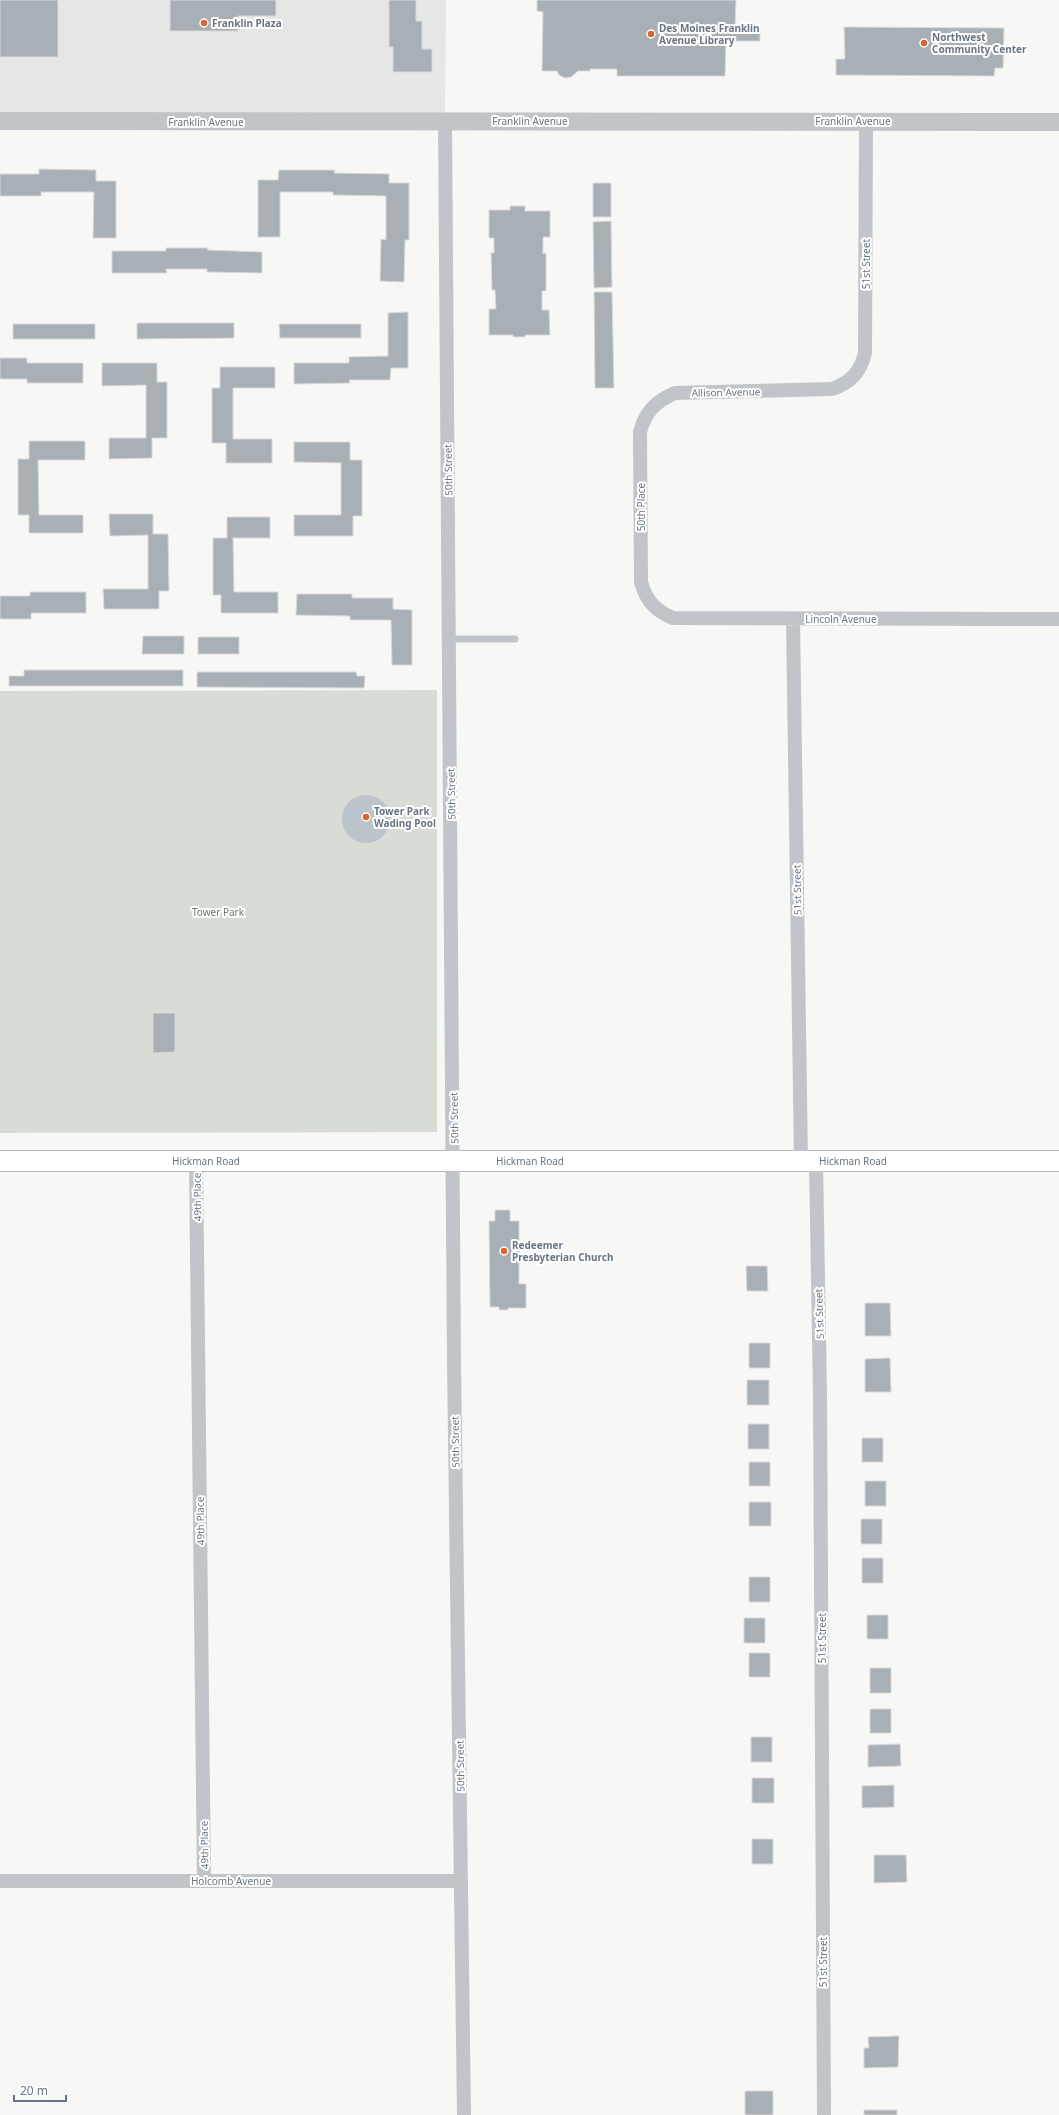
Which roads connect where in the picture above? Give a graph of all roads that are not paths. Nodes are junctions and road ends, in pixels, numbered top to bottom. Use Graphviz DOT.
graph roads {
  1 [pos="445,121"];
  2 [pos="866,121"];
  3 [pos="0,122"];
  4 [pos="1059,122"];
  5 [pos="832,389"];
  6 [pos="640,432"];
  7 [pos="641,582"];
  8 [pos="793,619"];
  9 [pos="1059,619"];
  10 [pos="449,639"];
  11 [pos="515,639"];
  12 [pos="454,1161"];
  13 [pos="808,1161"];
  14 [pos="1059,1161"];
  15 [pos="0,1162"];
  16 [pos="196,1162"];
  17 [pos="0,1881"];
  18 [pos="204,1881"];
  19 [pos="461,1881"];
  20 [pos="464,2115"];
  21 [pos="824,2115"];
  1 -- 2 [label="street, Franklin Avenue"];
  1 -- 3 [label="street, Franklin Avenue"];
  1 -- 10 [label="street, 50th Street"];
  2 -- 4 [label="street, Franklin Avenue"];
  2 -- 5 [label="street, 51st Street"];
  5 -- 6 [label="street, Allison Avenue"];
  6 -- 7 [label="street, 50th Place"];
  7 -- 8 [label="street, Lincoln Avenue"];
  8 -- 9 [label="street, Lincoln Avenue"];
  8 -- 13 [label="street, 51st Street"];
  10 -- 11 [label="lane"];
  10 -- 12 [label="street, 50th Street"];
  12 -- 13 [label="main road, Hickman Road"];
  12 -- 16 [label="main road, Hickman Road"];
  12 -- 19 [label="street, 50th Street"];
  13 -- 14 [label="main road, Hickman Road"];
  13 -- 21 [label="street, 51st Street"];
  15 -- 16 [label="main road, Hickman Road"];
  16 -- 18 [label="street, 49th Place"];
  17 -- 18 [label="street, Holcomb Avenue"];
  18 -- 19 [label="street, Holcomb Avenue"];
  19 -- 20 [label="street, 50th Street"];
}
